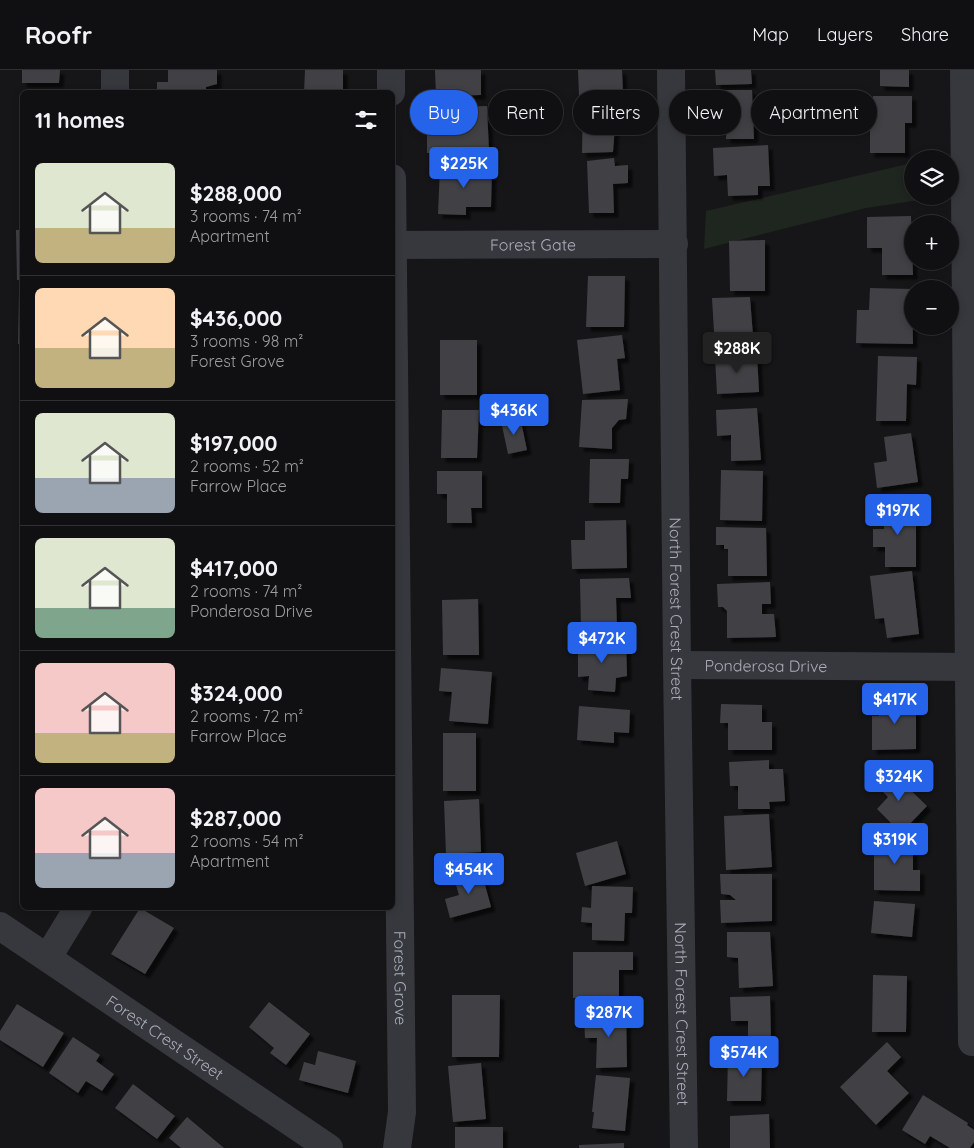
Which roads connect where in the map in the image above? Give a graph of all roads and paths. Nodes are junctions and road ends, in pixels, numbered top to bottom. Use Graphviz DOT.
graph roads {
  1 [pos="115,70"];
  2 [pos="391,70"];
  3 [pos="671,70"];
  4 [pos="964,70"];
  5 [pos="115,90"];
  6 [pos="391,90"];
  7 [pos="674,244"];
  8 [pos="395,245"];
  9 [pos="395,438"];
  10 [pos="677,665"];
  11 [pos="972,667"];
  12 [pos="77,910"];
  13 [pos="0,926"];
  14 [pos="48,957"];
  15 [pos="973,1042"];
  16 [pos="329,1148"];
  17 [pos="398,1148"];
  18 [pos="684,1148"];
  1 -- 5 [label="street"];
  2 -- 6 [label="street"];
  3 -- 7 [label="street, North Forest Crest Street"];
  4 -- 11 [label="street"];
  7 -- 8 [label="street, Forest Gate"];
  7 -- 10 [label="street, North Forest Crest Street"];
  9 -- 17 [label="street, Forest Grove"];
  10 -- 11 [label="street, Ponderosa Drive"];
  10 -- 18 [label="street, North Forest Crest Street"];
  11 -- 15 [label="street"];
  12 -- 14 [label="street"];
  13 -- 14 [label="street, Forest Crest Street"];
  14 -- 16 [label="street, Forest Crest Street"];
}
